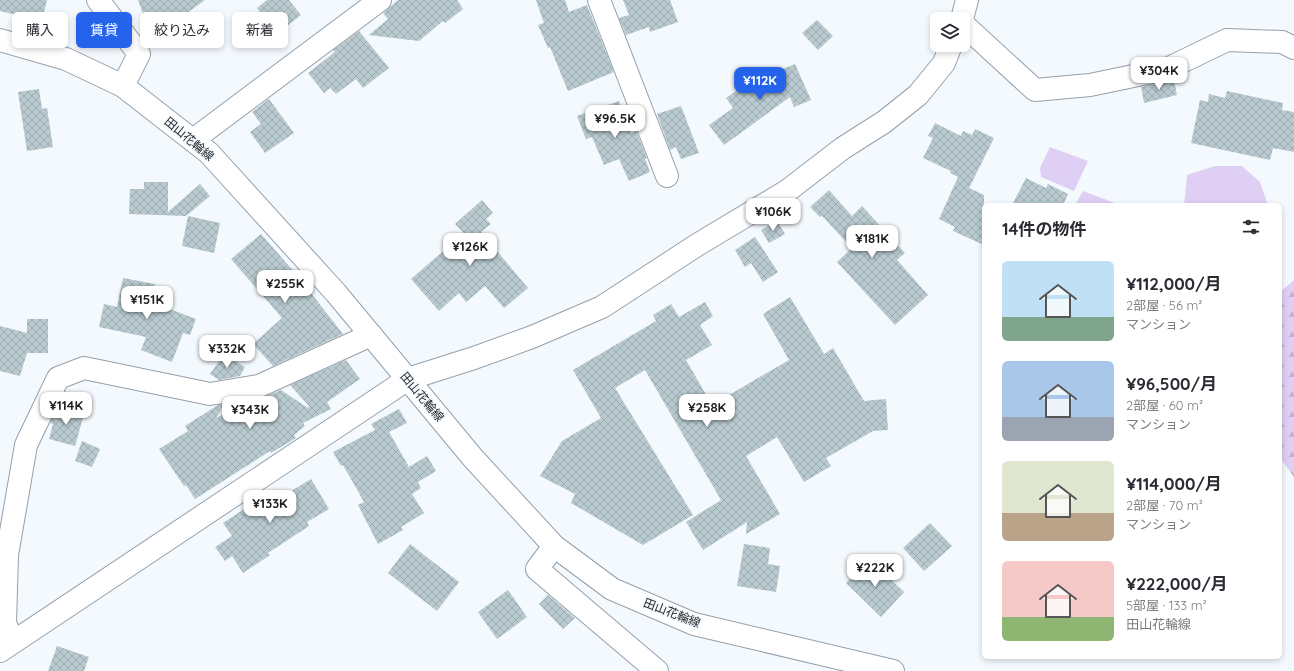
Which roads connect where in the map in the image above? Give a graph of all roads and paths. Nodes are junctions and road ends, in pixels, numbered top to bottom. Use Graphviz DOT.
graph roads {
  1 [pos="98,0"];
  2 [pos="380,0"];
  3 [pos="599,0"];
  4 [pos="967,0"];
  5 [pos="964,12"];
  6 [pos="970,30"];
  7 [pos="0,40"];
  8 [pos="1294,48"];
  9 [pos="948,52"];
  10 [pos="123,86"];
  11 [pos="193,140"];
  12 [pos="667,176"];
  13 [pos="370,335"];
  14 [pos="408,379"];
  15 [pos="554,546"];
  16 [pos="6,647"];
  17 [pos="657,671"];
  18 [pos="893,671"];
  1 -- 10 [label="street"];
  2 -- 11 [label="street"];
  3 -- 12 [label="street"];
  4 -- 5 [label="street"];
  6 -- 8 [label="street"];
  7 -- 10 [label="street, 田山花輪線"];
  9 -- 14 [label="street"];
  10 -- 11 [label="street, 田山花輪線"];
  11 -- 13 [label="street, 田山花輪線"];
  13 -- 14 [label="street, 田山花輪線"];
  13 -- 16 [label="street"];
  14 -- 15 [label="street, 田山花輪線"];
  14 -- 16 [label="street"];
  15 -- 17 [label="street"];
  15 -- 18 [label="street, 田山花輪線"];
}
